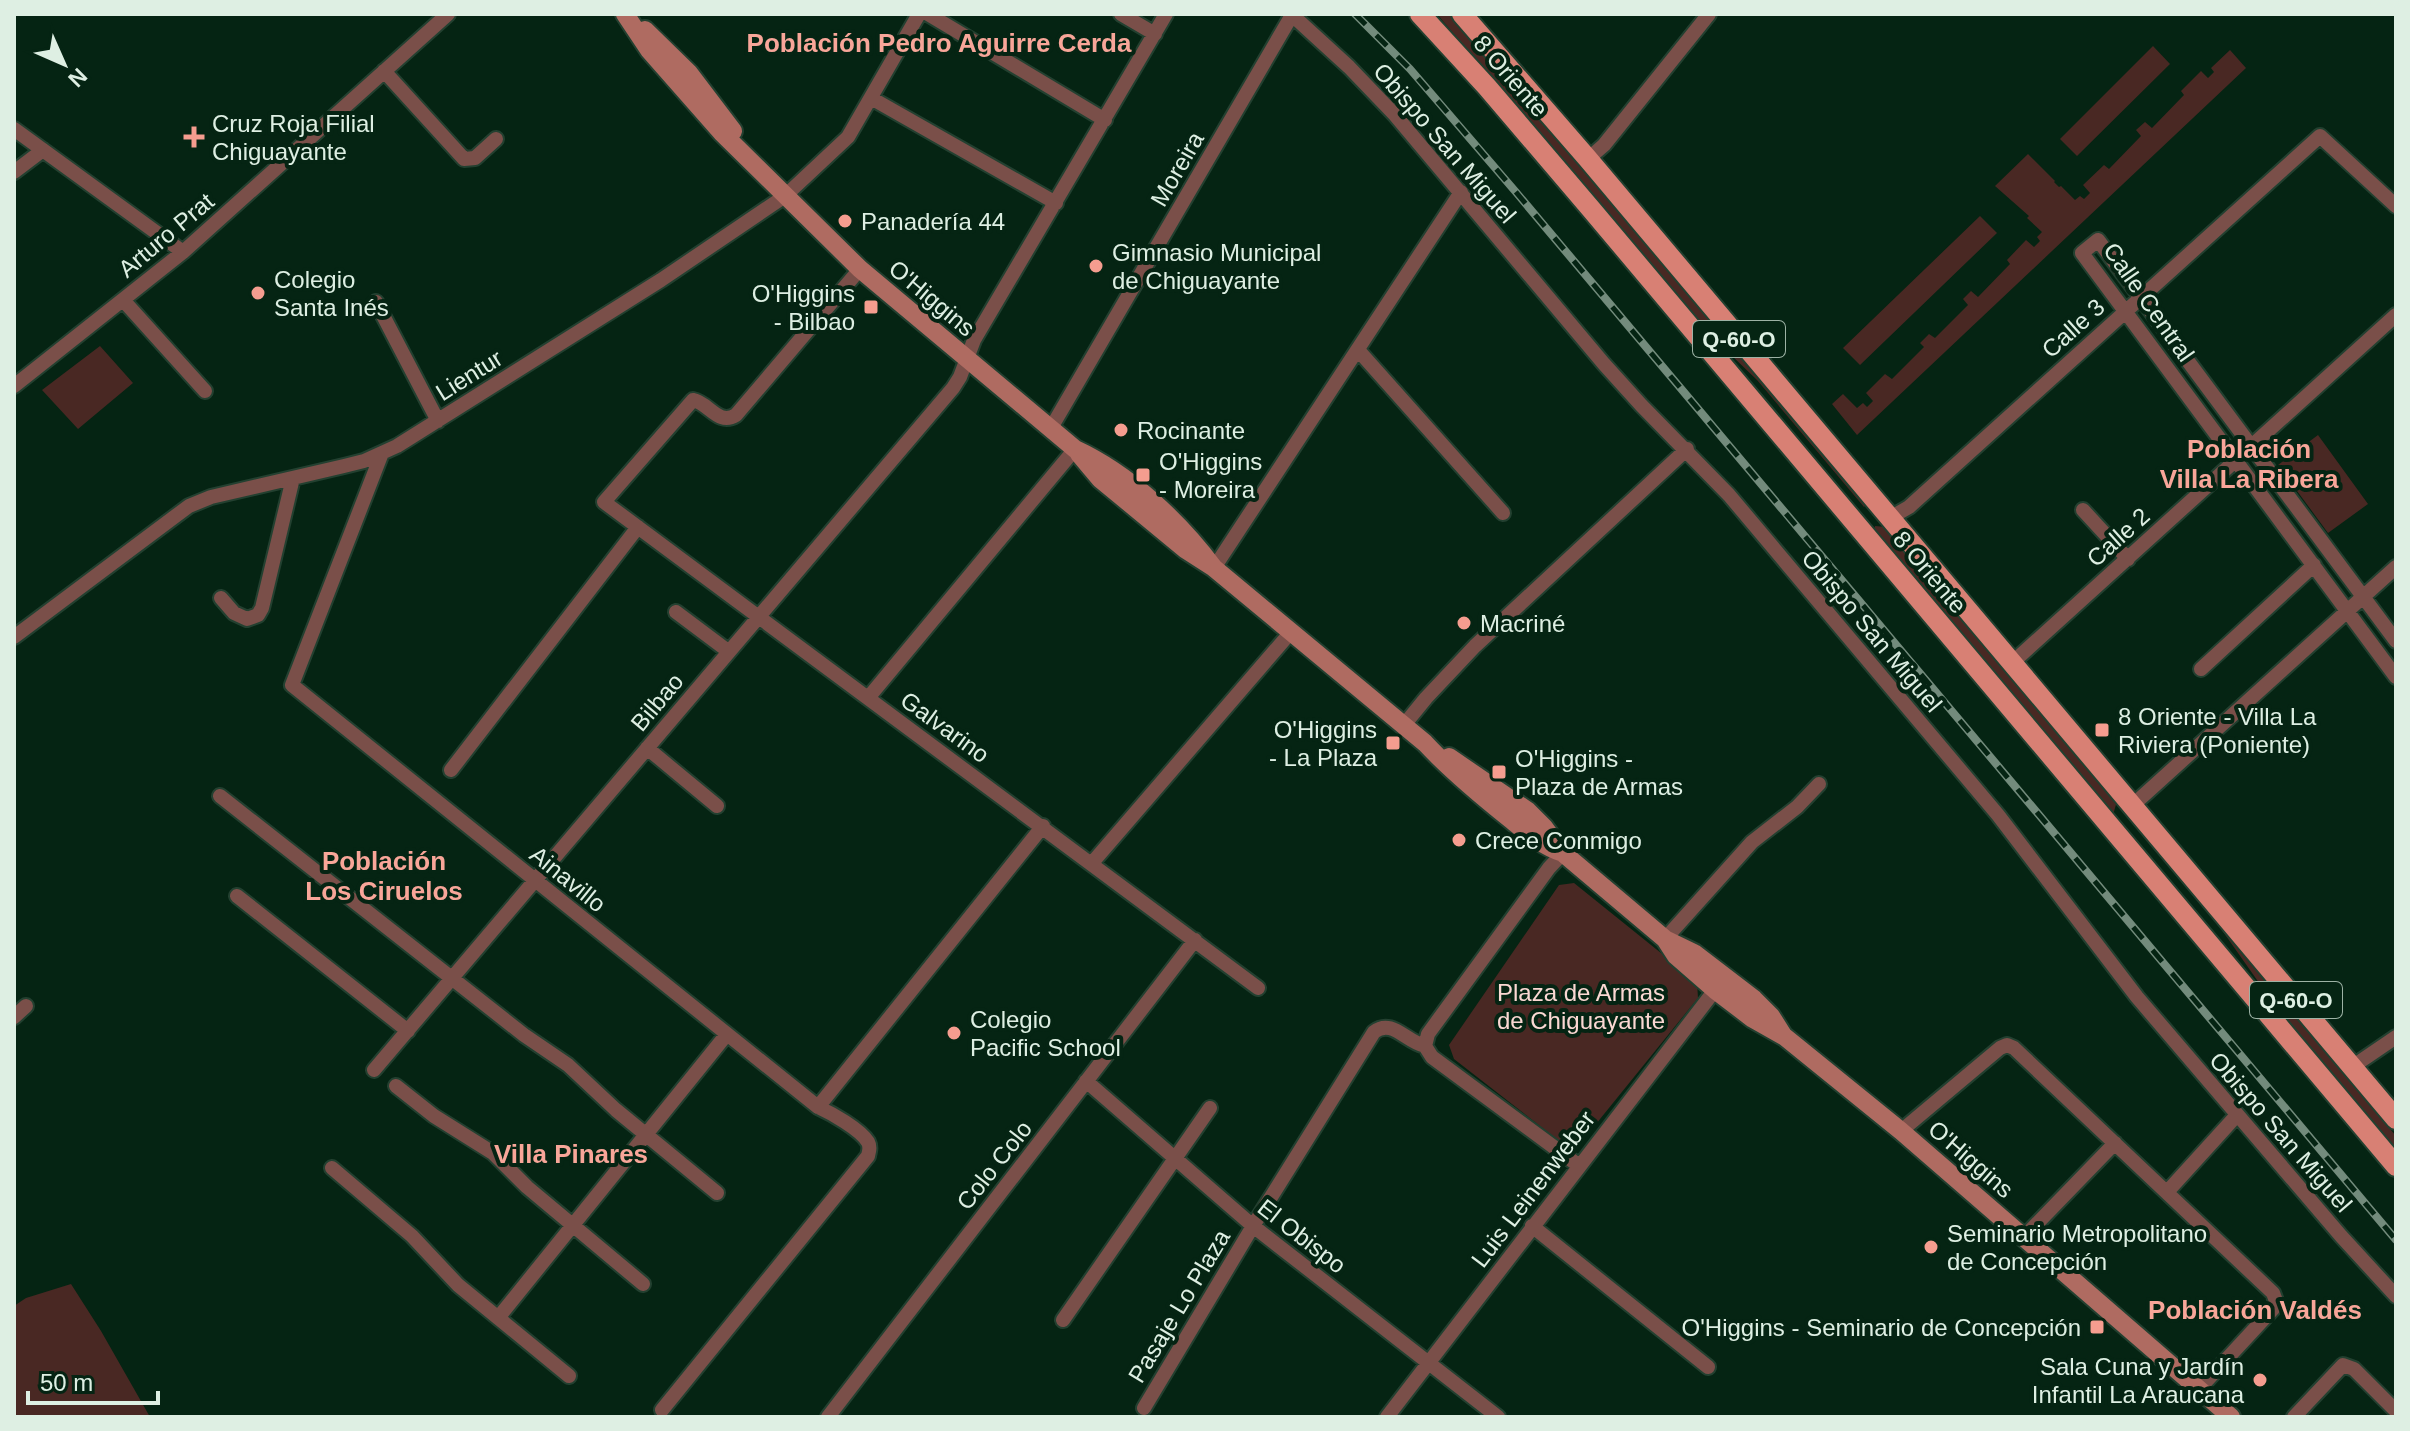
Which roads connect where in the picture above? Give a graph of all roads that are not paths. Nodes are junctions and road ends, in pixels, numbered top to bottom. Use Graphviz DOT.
graph roads {
  1 [pos="448,14"];
  2 [pos="625,14"];
  3 [pos="919,14"];
  4 [pos="928,14"];
  5 [pos="1121,14"];
  6 [pos="1166,14"];
  7 [pos="1292,14"];
  8 [pos="1420,14"];
  9 [pos="1462,14"];
  10 [pos="1709,14"];
  11 [pos="1155,34"];
  12 [pos="384,71"];
  13 [pos="871,98"];
  14 [pos="1105,120"];
  15 [pos="14,129"];
  16 [pos="496,139"];
  17 [pos="43,150"];
  18 [pos="1588,159"];
  19 [pos="14,172"];
  20 [pos="1461,192"];
  21 [pos="785,196"];
  22 [pos="1056,203"];
  23 [pos="2396,206"];
  24 [pos="183,252"];
  25 [pos="860,269"];
  26 [pos="2140,297"];
  27 [pos="123,300"];
  28 [pos="376,302"];
  29 [pos="2125,310"];
  30 [pos="2394,320"];
  31 [pos="1358,350"];
  32 [pos="968,359"];
  33 [pos="14,386"];
  34 [pos="205,391"];
  35 [pos="438,421"];
  36 [pos="1051,428"];
  37 [pos="2251,447"];
  38 [pos="1075,449"];
  39 [pos="1687,449"];
  40 [pos="382,453"];
  41 [pos="2237,460"];
  42 [pos="293,478"];
  43 [pos="1842,508"];
  44 [pos="2083,510"];
  45 [pos="1503,513"];
  46 [pos="1890,518"];
  47 [pos="638,527"];
  48 [pos="2128,559"];
  49 [pos="2314,565"];
  50 [pos="2396,567"];
  51 [pos="1214,568"];
  52 [pos="2364,597"];
  53 [pos="221,598"];
  54 [pos="2348,611"];
  55 [pos="676,612"];
  56 [pos="758,616"];
  57 [pos="1291,632"];
  58 [pos="14,637"];
  59 [pos="2396,641"];
  60 [pos="728,651"];
  61 [pos="2012,663"];
  62 [pos="2201,669"];
  63 [pos="2396,677"];
  64 [pos="868,698"];
  65 [pos="1404,725"];
  66 [pos="647,748"];
  67 [pos="451,770"];
  68 [pos="1819,784"];
  69 [pos="220,796"];
  70 [pos="2133,805"];
  71 [pos="717,806"];
  72 [pos="1043,826"];
  73 [pos="2131,851"];
  74 [pos="1563,853"];
  75 [pos="1092,863"];
  76 [pos="535,880"];
  77 [pos="237,896"];
  78 [pos="1665,939"];
  79 [pos="1195,940"];
  80 [pos="1714,967"];
  81 [pos="452,978"];
  82 [pos="1258,988"];
  83 [pos="1715,990"];
  84 [pos="26,1006"];
  85 [pos="14,1017"];
  86 [pos="408,1031"];
  87 [pos="727,1034"];
  88 [pos="1785,1037"];
  89 [pos="2396,1037"];
  90 [pos="1425,1046"];
  91 [pos="2352,1067"];
  92 [pos="374,1070"];
  93 [pos="1086,1081"];
  94 [pos="396,1086"];
  95 [pos="818,1107"];
  96 [pos="1210,1108"];
  97 [pos="2237,1115"];
  98 [pos="2396,1119"];
  99 [pos="1901,1131"];
  100 [pos="646,1135"];
  101 [pos="2115,1143"];
  102 [pos="1174,1159"];
  103 [pos="1578,1165"];
  104 [pos="2396,1166"];
  105 [pos="332,1168"];
  106 [pos="2167,1192"];
  107 [pos="717,1193"];
  108 [pos="573,1226"];
  109 [pos="1253,1226"];
  110 [pos="1532,1226"];
  111 [pos="2024,1237"];
  112 [pos="643,1284"];
  113 [pos="2396,1296"];
  114 [pos="498,1318"];
  115 [pos="1063,1320"];
  116 [pos="1428,1362"];
  117 [pos="1708,1367"];
  118 [pos="569,1376"];
  119 [pos="2199,1389"];
  120 [pos="1144,1408"];
  121 [pos="662,1410"];
  122 [pos="2396,1411"];
  123 [pos="828,1417"];
  124 [pos="1387,1417"];
  125 [pos="1498,1417"];
  126 [pos="2231,1417"];
  127 [pos="2294,1417"];
  1 -- 12 [label="street, Arturo Prat"];
  2 -- 21 [label="main road, O'Higgins"];
  3 -- 13 [label="street, Lientur"];
  4 -- 14 [label="street"];
  5 -- 11 [label="street"];
  6 -- 11 [label="street, Bilbao"];
  7 -- 20 [label="street, Obispo San Miguel"];
  7 -- 36 [label="street, Moreira"];
  8 -- 43 [label="main road, 8 Oriente / Q-60-O"];
  9 -- 18 [label="main road, 8 Oriente / Q-60-O"];
  10 -- 18 [label="street"];
  11 -- 14 [label="street, Bilbao"];
  12 -- 16 [label="street"];
  12 -- 24 [label="street, Arturo Prat"];
  13 -- 21 [label="street, Lientur"];
  13 -- 22 [label="street"];
  14 -- 22 [label="street, Bilbao"];
  15 -- 17 [label="street"];
  17 -- 19 [label="street"];
  17 -- 24 [label="street"];
  18 -- 46 [label="main road, 8 Oriente / Q-60-O"];
  20 -- 31 [label="street"];
  20 -- 39 [label="street, Obispo San Miguel"];
  21 -- 25 [label="main road, O'Higgins"];
  21 -- 35 [label="street, Lientur"];
  22 -- 32 [label="street, Bilbao"];
  23 -- 26 [label="street, Calle 3"];
  24 -- 27 [label="street, Arturo Prat"];
  25 -- 32 [label="main road, O'Higgins"];
  25 -- 47 [label="street, Galvarino"];
  26 -- 29 [label="street, Calle 3"];
  26 -- 29 [label="street, Calle Central"];
  26 -- 37 [label="street, Calle Central"];
  27 -- 33 [label="street, Arturo Prat"];
  27 -- 34 [label="street"];
  28 -- 35 [label="street"];
  29 -- 41 [label="street, Calle Central"];
  29 -- 46 [label="street, Calle 3"];
  30 -- 37 [label="street, Calle 2"];
  31 -- 45 [label="street"];
  31 -- 51 [label="street"];
  32 -- 36 [label="main road, O'Higgins"];
  32 -- 56 [label="street, Bilbao"];
  35 -- 40 [label="street, Lientur"];
  36 -- 38 [label="main road, O'Higgins"];
  37 -- 41 [label="street, Calle 2"];
  37 -- 52 [label="street, Calle Central"];
  38 -- 51 [label="main road, O'Higgins"];
  38 -- 64 [label="street"];
  39 -- 65 [label="street"];
  39 -- 97 [label="street, Obispo San Miguel"];
  40 -- 42 [label="street, Lientur"];
  40 -- 76 [label="street, Ainavillo"];
  41 -- 48 [label="street, Calle 2"];
  41 -- 49 [label="street, Calle Central"];
  42 -- 53 [label="street"];
  42 -- 58 [label="street, Lientur"];
  43 -- 46 [label="main road"];
  43 -- 73 [label="main road, 8 Oriente / Q-60-O"];
  44 -- 48 [label="street"];
  46 -- 61 [label="main road, 8 Oriente / Q-60-O"];
  47 -- 56 [label="street, Galvarino"];
  47 -- 67 [label="street"];
  48 -- 61 [label="street, Calle 2"];
  49 -- 54 [label="street, Calle Central"];
  49 -- 62 [label="street"];
  50 -- 52 [label="street"];
  51 -- 57 [label="main road, O'Higgins"];
  52 -- 54 [label="street"];
  52 -- 59 [label="street, Calle Central"];
  54 -- 63 [label="street, Calle Central"];
  54 -- 70 [label="street"];
  55 -- 60 [label="street"];
  56 -- 60 [label="street, Bilbao"];
  56 -- 64 [label="street, Galvarino"];
  57 -- 65 [label="main road, O'Higgins"];
  57 -- 75 [label="street"];
  60 -- 66 [label="street, Bilbao"];
  61 -- 70 [label="main road, 8 Oriente / Q-60-O"];
  64 -- 72 [label="street, Galvarino"];
  65 -- 74 [label="main road, O'Higgins"];
  66 -- 71 [label="street"];
  66 -- 76 [label="street, Bilbao"];
  68 -- 78 [label="street"];
  69 -- 81 [label="street"];
  70 -- 73 [label="main road"];
  70 -- 91 [label="main road, 8 Oriente / Q-60-O"];
  72 -- 75 [label="street, Galvarino"];
  72 -- 95 [label="street"];
  73 -- 104 [label="main road, 8 Oriente / Q-60-O"];
  74 -- 78 [label="main road, O'Higgins"];
  74 -- 90 [label="street"];
  75 -- 79 [label="street, Galvarino"];
  76 -- 81 [label="street, Bilbao"];
  76 -- 87 [label="street, Ainavillo"];
  77 -- 86 [label="street"];
  78 -- 80 [label="main road, O'Higgins"];
  78 -- 83 [label="main road, O'Higgins"];
  79 -- 82 [label="street, Galvarino"];
  79 -- 93 [label="street, Colo Colo"];
  80 -- 83 [label="main road"];
  80 -- 88 [label="main road, O'Higgins"];
  81 -- 86 [label="street, Bilbao"];
  81 -- 100 [label="street"];
  83 -- 88 [label="main road, O'Higgins"];
  83 -- 103 [label="street, Luis Leinenweber"];
  84 -- 85 [label="street"];
  86 -- 92 [label="street, Bilbao"];
  87 -- 95 [label="street, Ainavillo"];
  87 -- 100 [label="street"];
  88 -- 99 [label="main road, O'Higgins"];
  89 -- 91 [label="street"];
  90 -- 103 [label="street, Pasaje Lo Plaza"];
  90 -- 109 [label="street, Pasaje Lo Plaza"];
  91 -- 98 [label="main road, 8 Oriente / Q-60-O"];
  93 -- 102 [label="street, El Obispo"];
  93 -- 123 [label="street, Colo Colo"];
  94 -- 108 [label="street"];
  95 -- 121 [label="street, Ainavillo"];
  96 -- 102 [label="street"];
  97 -- 106 [label="street"];
  97 -- 113 [label="street, Obispo San Miguel"];
  99 -- 101 [label="street"];
  99 -- 111 [label="main road, O'Higgins"];
  100 -- 107 [label="street"];
  100 -- 108 [label="street"];
  101 -- 106 [label="street"];
  101 -- 111 [label="street"];
  102 -- 109 [label="street, El Obispo"];
  102 -- 115 [label="street"];
  103 -- 110 [label="street, Luis Leinenweber"];
  105 -- 114 [label="street"];
  106 -- 119 [label="street"];
  108 -- 112 [label="street"];
  108 -- 114 [label="street"];
  109 -- 116 [label="street, El Obispo"];
  109 -- 120 [label="street, Pasaje Lo Plaza"];
  110 -- 116 [label="street, Luis Leinenweber"];
  110 -- 117 [label="street"];
  111 -- 119 [label="main road, O'Higgins"];
  114 -- 118 [label="street"];
  116 -- 124 [label="street, Luis Leinenweber"];
  116 -- 125 [label="street, El Obispo"];
  119 -- 126 [label="main road, O'Higgins"];
  122 -- 127 [label="street"];
}
